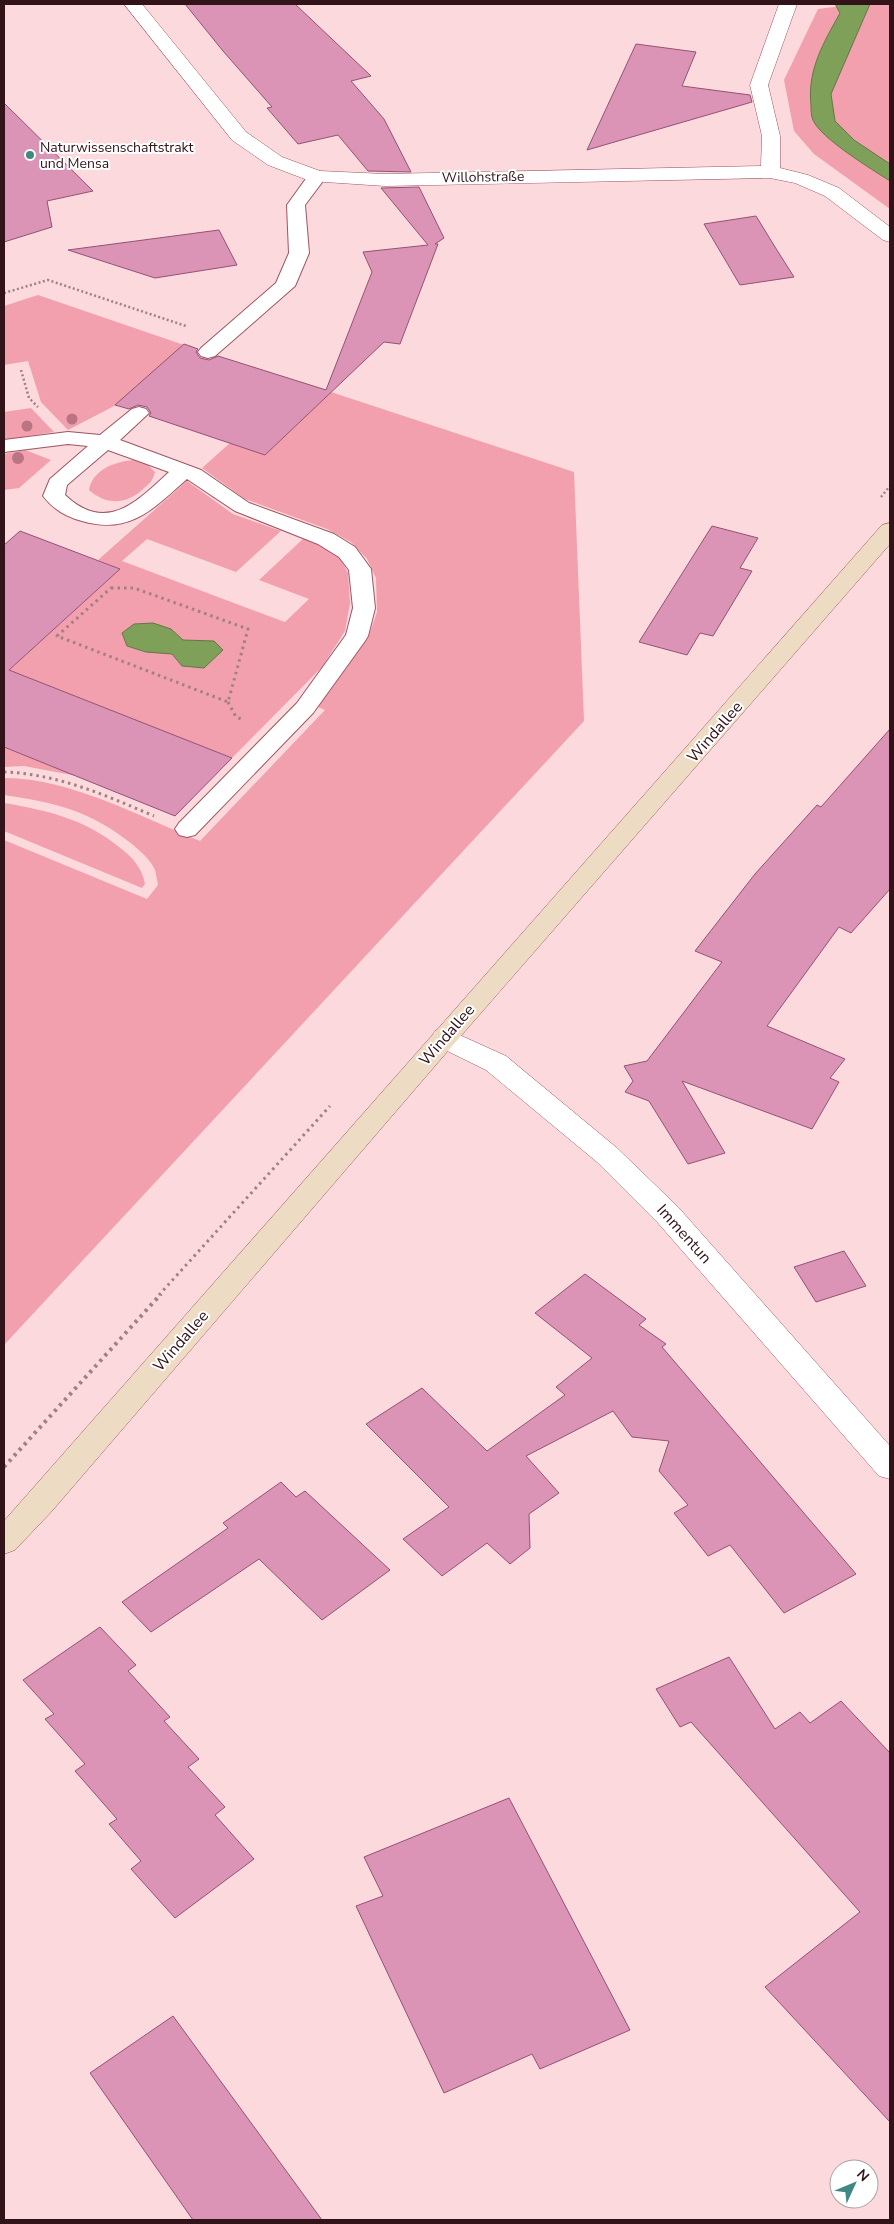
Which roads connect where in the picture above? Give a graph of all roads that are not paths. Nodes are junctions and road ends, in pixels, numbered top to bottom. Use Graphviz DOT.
graph roads {
  1 [pos="133,4"];
  2 [pos="788,4"];
  3 [pos="770,172"];
  4 [pos="317,177"];
  5 [pos="890,236"];
  6 [pos="208,352"];
  7 [pos="139,413"];
  8 [pos="105,442"];
  9 [pos="4,446"];
  10 [pos="184,470"];
  11 [pos="890,530"];
  12 [pos="187,829"];
  13 [pos="444,1038"];
  14 [pos="890,1467"];
  15 [pos="4,1541"];
  1 -- 4 [label="street, Willohstraße"];
  2 -- 3 [label="street"];
  3 -- 4 [label="street, Willohstraße"];
  3 -- 5 [label="street, Willohstraße"];
  4 -- 6 [label="lane"];
  7 -- 8 [label="lane"];
  8 -- 9 [label="lane"];
  8 -- 10 [label="lane"];
  8 -- 10 [label="lane"];
  10 -- 12 [label="lane"];
  11 -- 13 [label="main road, Windallee"];
  13 -- 14 [label="street, Immentun"];
  13 -- 15 [label="main road, Windallee"];
}
